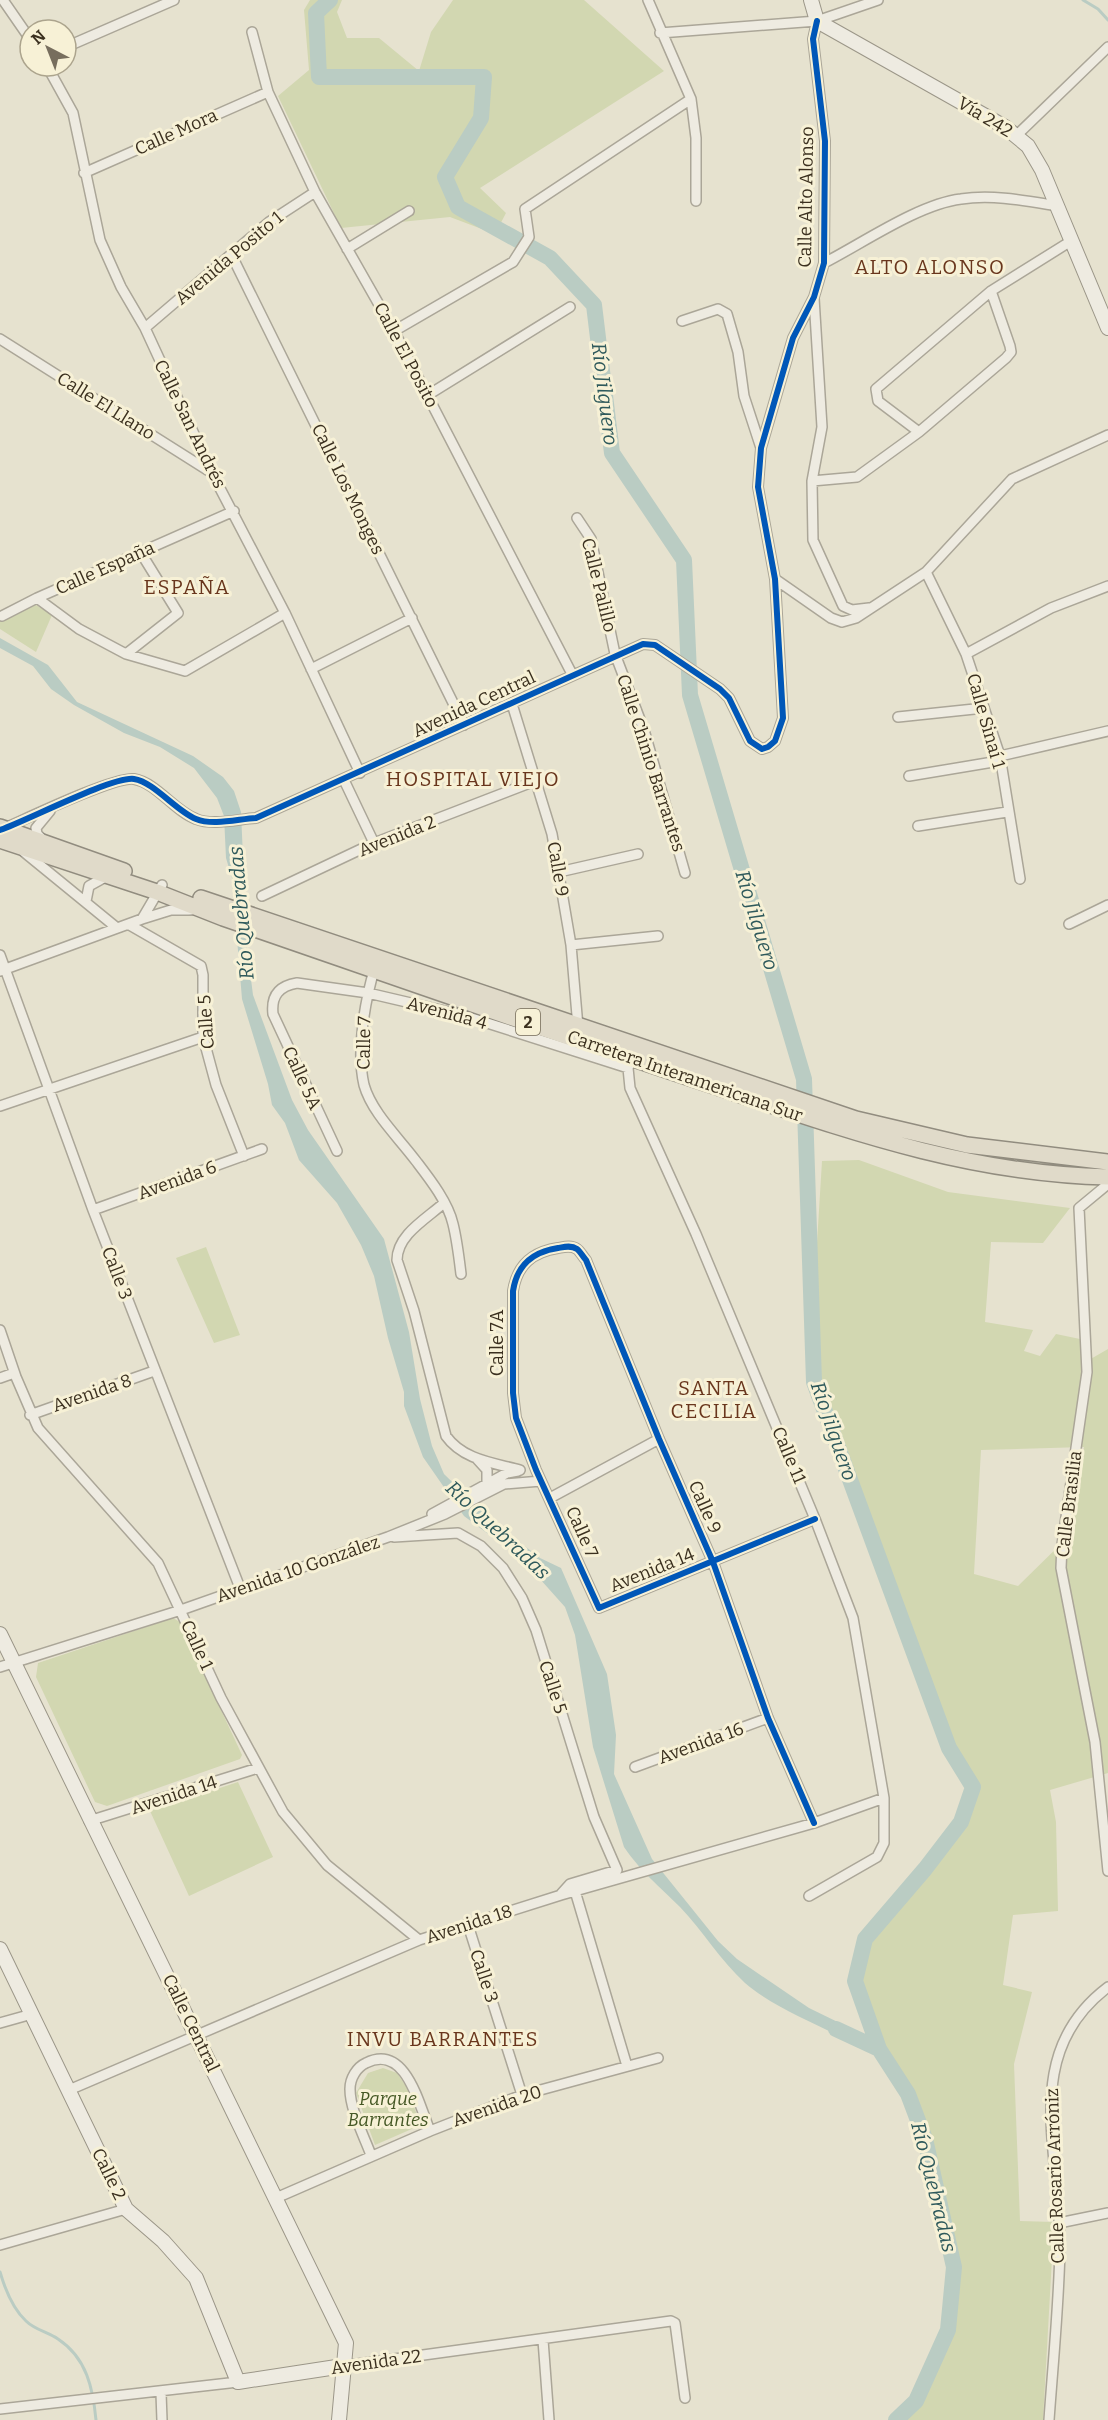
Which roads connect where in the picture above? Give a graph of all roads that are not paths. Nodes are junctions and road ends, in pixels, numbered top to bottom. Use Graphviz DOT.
graph roads {
  1 [pos="3,0"];
  2 [pos="174,0"];
  3 [pos="648,0"];
  4 [pos="811,0"];
  5 [pos="878,0"];
  6 [pos="817,21"];
  7 [pos="18,22"];
  8 [pos="252,32"];
  9 [pos="660,33"];
  10 [pos="78,42"];
  11 [pos="1108,47"];
  12 [pos="54,78"];
  13 [pos="268,92"];
  14 [pos="691,99"];
  15 [pos="1017,135"];
  16 [pos="84,172"];
  17 [pos="315,192"];
  18 [pos="696,201"];
  19 [pos="1058,206"];
  20 [pos="409,211"];
  21 [pos="1071,241"];
  22 [pos="347,249"];
  23 [pos="231,254"];
  24 [pos="824,263"];
  25 [pos="991,291"];
  26 [pos="814,297"];
  27 [pos="570,307"];
  28 [pos="682,321"];
  29 [pos="145,328"];
  30 [pos="1108,328"];
  31 [pos="394,331"];
  32 [pos="0,339"];
  33 [pos="428,395"];
  34 [pos="919,432"];
  35 [pos="1108,435"];
  36 [pos="761,448"];
  37 [pos="212,473"];
  38 [pos="812,481"];
  39 [pos="234,511"];
  40 [pos="577,518"];
  41 [pos="141,553"];
  42 [pos="926,572"];
  43 [pos="775,579"];
  44 [pos="1108,586"];
  45 [pos="37,598"];
  46 [pos="874,608"];
  47 [pos="285,613"];
  48 [pos="2,616"];
  49 [pos="412,618"];
  50 [pos="126,654"];
  51 [pos="615,654"];
  52 [pos="966,654"];
  53 [pos="311,669"];
  54 [pos="572,674"];
  55 [pos="512,704"];
  56 [pos="984,708"];
  57 [pos="898,717"];
  58 [pos="464,725"];
  59 [pos="1108,731"];
  60 [pos="999,759"];
  61 [pos="360,773"];
  62 [pos="909,776"];
  63 [pos="344,780"];
  64 [pos="535,781"];
  65 [pos="51,809"];
  66 [pos="1007,812"];
  67 [pos="918,826"];
  68 [pos="1,831"];
  69 [pos="374,843"];
  70 [pos="18,846"];
  71 [pos="50,846"];
  72 [pos="638,854"];
  73 [pos="559,872"];
  74 [pos="685,873"];
  75 [pos="107,876"];
  76 [pos="1020,879"];
  77 [pos="160,888"];
  78 [pos="262,896"];
  79 [pos="86,901"];
  80 [pos="1108,905"];
  81 [pos="216,911"];
  82 [pos="142,919"];
  83 [pos="128,924"];
  84 [pos="1069,924"];
  85 [pos="117,928"];
  86 [pos="658,936"];
  87 [pos="571,945"];
  88 [pos="0,955"];
  89 [pos="377,963"];
  90 [pos="3,970"];
  91 [pos="368,993"];
  92 [pos="272,1004"];
  93 [pos="577,1032"];
  94 [pos="203,1037"];
  95 [pos="633,1058"];
  96 [pos="48,1089"];
  97 [pos="0,1106"];
  98 [pos="262,1149"];
  99 [pos="337,1151"];
  100 [pos="244,1156"];
  101 [pos="1108,1162"];
  102 [pos="1108,1175"];
  103 [pos="1108,1184"];
  104 [pos="444,1203"];
  105 [pos="93,1210"];
  106 [pos="568,1246"];
  107 [pos="461,1274"];
  108 [pos="0,1330"];
  109 [pos="154,1371"];
  110 [pos="14,1373"];
  111 [pos="0,1378"];
  112 [pos="30,1414"];
  113 [pos="659,1439"];
  114 [pos="477,1459"];
  115 [pos="520,1470"];
  116 [pos="536,1470"];
  117 [pos="541,1480"];
  118 [pos="483,1489"];
  119 [pos="550,1498"];
  120 [pos="815,1519"];
  121 [pos="388,1537"];
  122 [pos="713,1562"];
  123 [pos="240,1588"];
  124 [pos="599,1608"];
  125 [pos="181,1610"];
  126 [pos="0,1634"];
  127 [pos="14,1664"];
  128 [pos="0,1667"];
  129 [pos="768,1718"];
  130 [pos="635,1767"];
  131 [pos="258,1768"];
  132 [pos="884,1798"];
  133 [pos="90,1821"];
  134 [pos="814,1823"];
  135 [pos="1108,1871"];
  136 [pos="575,1891"];
  137 [pos="561,1895"];
  138 [pos="809,1896"];
  139 [pos="468,1925"];
  140 [pos="419,1940"];
  141 [pos="0,1949"];
  142 [pos="1108,1987"];
  143 [pos="32,2014"];
  144 [pos="0,2024"];
  145 [pos="196,2034"];
  146 [pos="658,2058"];
  147 [pos="627,2066"];
  148 [pos="69,2090"];
  149 [pos="522,2095"];
  150 [pos="430,2130"];
  151 [pos="371,2156"];
  152 [pos="276,2198"];
  153 [pos="126,2209"];
  154 [pos="1108,2213"];
  155 [pos="1059,2223"];
  156 [pos="0,2245"];
  157 [pos="543,2340"];
  158 [pos="343,2366"];
  159 [pos="238,2382"];
  160 [pos="161,2392"];
  161 [pos="685,2398"];
  162 [pos="0,2409"];
  163 [pos="162,2420"];
  164 [pos="339,2420"];
  165 [pos="549,2420"];
  166 [pos="1048,2420"];
  1 -- 7 [label="street"];
  2 -- 10 [label="street"];
  3 -- 9 [label="street"];
  4 -- 6 [label="main road"];
  5 -- 6 [label="street"];
  6 -- 9 [label="street"];
  6 -- 15 [label="main road, Vía 242"];
  6 -- 24 [label="street, Calle Alto Alonso"];
  8 -- 13 [label="street, Calle El Posito"];
  9 -- 14 [label="street"];
  11 -- 15 [label="street"];
  12 -- 16 [label="street, Calle San Andrés"];
  13 -- 16 [label="street, Calle Mora"];
  13 -- 17 [label="street, Calle El Posito"];
  14 -- 18 [label="street"];
  14 -- 31 [label="street"];
  15 -- 19 [label="main road, Vía 242"];
  16 -- 29 [label="street, Calle San Andrés"];
  17 -- 22 [label="street, Calle El Posito"];
  17 -- 23 [label="street, Avenida Posito 1"];
  19 -- 21 [label="main road, Vía 242"];
  19 -- 24 [label="street"];
  20 -- 22 [label="street"];
  21 -- 25 [label="street"];
  21 -- 30 [label="main road, Vía 242"];
  22 -- 31 [label="street, Calle El Posito"];
  23 -- 29 [label="street, Avenida Posito 1"];
  23 -- 49 [label="street, Calle Los Monges"];
  24 -- 26 [label="street, Calle Alto Alonso"];
  25 -- 34 [label="street"];
  25 -- 34 [label="street"];
  26 -- 36 [label="street, Calle Alto Alonso"];
  26 -- 38 [label="street"];
  27 -- 33 [label="street"];
  28 -- 36 [label="street"];
  29 -- 37 [label="street, Calle San Andrés"];
  31 -- 33 [label="street, Calle El Posito"];
  32 -- 37 [label="street, Calle El Llano"];
  33 -- 54 [label="street, Calle El Posito"];
  34 -- 38 [label="street"];
  35 -- 42 [label="street"];
  36 -- 43 [label="street, Calle Alto Alonso"];
  37 -- 39 [label="street, Calle San Andrés"];
  38 -- 46 [label="street"];
  39 -- 41 [label="street, Calle España"];
  39 -- 47 [label="street, Calle San Andrés"];
  40 -- 51 [label="street, Calle Palillo"];
  41 -- 45 [label="street, Calle España"];
  41 -- 50 [label="street"];
  42 -- 46 [label="street"];
  42 -- 52 [label="street, Calle Sinaí 1"];
  43 -- 46 [label="street"];
  43 -- 51 [label="street, Avenida Central"];
  44 -- 52 [label="street"];
  45 -- 48 [label="street"];
  45 -- 50 [label="street, Calle España"];
  47 -- 50 [label="street, Calle España"];
  47 -- 53 [label="street, Calle San Andrés"];
  49 -- 53 [label="street"];
  49 -- 58 [label="street, Calle Los Monges"];
  51 -- 54 [label="street, Avenida Central"];
  51 -- 74 [label="street, Calle Chinio Barrantes"];
  52 -- 56 [label="street, Calle Sinaí 1"];
  53 -- 61 [label="street, Calle San Andrés"];
  54 -- 55 [label="street, Avenida Central"];
  55 -- 58 [label="street, Avenida Central"];
  55 -- 64 [label="street, Calle 9"];
  56 -- 57 [label="street"];
  56 -- 60 [label="street, Calle Sinaí 1"];
  58 -- 61 [label="street, Avenida Central"];
  59 -- 60 [label="street"];
  60 -- 62 [label="street"];
  60 -- 66 [label="street, Calle Sinaí 1"];
  61 -- 63 [label="street, Avenida Central"];
  63 -- 65 [label="street, Avenida Central"];
  63 -- 69 [label="street"];
  64 -- 69 [label="street, Avenida 2"];
  64 -- 73 [label="street, Calle 9"];
  65 -- 68 [label="street, Avenida Central"];
  65 -- 71 [label="street"];
  66 -- 67 [label="street"];
  66 -- 76 [label="street, Calle Sinaí 1"];
  68 -- 70 [label="highway, Carretera Interamericana Sur / 2"];
  68 -- 71 [label="highway, Carretera Interamericana Sur / 2"];
  69 -- 78 [label="street, Avenida 2"];
  70 -- 75 [label="highway, Carretera Interamericana Sur / 2"];
  70 -- 79 [label="street"];
  71 -- 77 [label="highway, Carretera Interamericana Sur / 2"];
  72 -- 73 [label="street"];
  73 -- 87 [label="street, Calle 9"];
  75 -- 77 [label="highway, Carretera Interamericana Sur / 2"];
  75 -- 79 [label="street"];
  77 -- 81 [label="highway, Carretera Interamericana Sur / 2"];
  77 -- 82 [label="street"];
  79 -- 85 [label="street"];
  80 -- 84 [label="street"];
  81 -- 82 [label="street"];
  81 -- 89 [label="highway, Carretera Interamericana Sur / 2"];
  82 -- 83 [label="street"];
  83 -- 85 [label="street"];
  83 -- 94 [label="street, Calle 5"];
  85 -- 90 [label="street"];
  86 -- 87 [label="street"];
  87 -- 93 [label="street, Calle 9"];
  88 -- 90 [label="street, Calle 3"];
  89 -- 91 [label="street, Calle 7"];
  89 -- 93 [label="highway, Carretera Interamericana Sur / 2"];
  90 -- 96 [label="street, Calle 3"];
  91 -- 92 [label="street, Avenida 4"];
  91 -- 95 [label="street, Avenida 4"];
  91 -- 104 [label="street, Calle 7"];
  92 -- 99 [label="street, Calle 5A"];
  93 -- 95 [label="highway, Carretera Interamericana Sur / 2"];
  94 -- 96 [label="street"];
  94 -- 100 [label="street, Calle 5"];
  95 -- 101 [label="highway, Carretera Interamericana Sur / 2"];
  95 -- 102 [label="highway, Carretera Interamericana Sur / 2"];
  95 -- 120 [label="street, Calle 11"];
  96 -- 97 [label="street"];
  96 -- 105 [label="street, Calle 3"];
  98 -- 100 [label="street, Avenida 6"];
  100 -- 105 [label="street, Avenida 6"];
  103 -- 135 [label="street, Calle Brasilia"];
  104 -- 107 [label="street, Calle 7"];
  104 -- 114 [label="street"];
  105 -- 109 [label="street, Calle 3"];
  106 -- 113 [label="street, Calle 9"];
  106 -- 116 [label="street, Calle 7A"];
  108 -- 110 [label="street, Calle 1"];
  109 -- 112 [label="street, Avenida 8"];
  109 -- 123 [label="street, Calle 3"];
  110 -- 111 [label="street"];
  110 -- 112 [label="street, Calle 1"];
  112 -- 125 [label="street, Calle 1"];
  113 -- 119 [label="street"];
  113 -- 122 [label="street, Calle 9"];
  114 -- 115 [label="street"];
  114 -- 118 [label="street"];
  115 -- 116 [label="street, Avenida 10 González"];
  115 -- 118 [label="street, Avenida 10 González"];
  116 -- 117 [label="street, Calle 7"];
  117 -- 118 [label="street, Avenida 10 González"];
  117 -- 119 [label="street, Calle 7"];
  118 -- 121 [label="street, Avenida 10 González"];
  119 -- 124 [label="street, Calle 7"];
  120 -- 122 [label="street, Avenida 14"];
  120 -- 132 [label="street, Calle 11"];
  121 -- 123 [label="street, Avenida 10 González"];
  121 -- 137 [label="street, Calle 5"];
  122 -- 124 [label="street, Avenida 14"];
  122 -- 129 [label="street, Calle 9"];
  123 -- 125 [label="street, Avenida 10 González"];
  125 -- 127 [label="street, Avenida 10 González"];
  125 -- 131 [label="street, Calle 1"];
  126 -- 127 [label="main road, Calle Central"];
  127 -- 128 [label="street, Avenida 10 González"];
  127 -- 133 [label="main road, Calle Central"];
  129 -- 130 [label="street, Avenida 16"];
  129 -- 134 [label="street, Calle 9"];
  131 -- 133 [label="street, Avenida 14"];
  131 -- 140 [label="street, Calle 1"];
  132 -- 134 [label="street, Avenida 18"];
  132 -- 138 [label="street, Calle 11"];
  133 -- 145 [label="main road, Calle Central"];
  134 -- 136 [label="street, Avenida 18"];
  136 -- 137 [label="street, Avenida 18"];
  136 -- 147 [label="street"];
  137 -- 139 [label="street, Avenida 18"];
  139 -- 140 [label="street, Avenida 18"];
  139 -- 149 [label="street, Calle 3"];
  140 -- 145 [label="street, Avenida 18"];
  141 -- 143 [label="main road, Calle 2"];
  142 -- 155 [label="street, Calle Rosario Arróniz"];
  143 -- 144 [label="street"];
  143 -- 148 [label="main road, Calle 2"];
  145 -- 148 [label="street, Avenida 18"];
  145 -- 152 [label="main road, Calle Central"];
  146 -- 147 [label="street, Avenida 20"];
  147 -- 149 [label="street, Avenida 20"];
  148 -- 153 [label="main road, Calle 2"];
  149 -- 150 [label="street, Avenida 20"];
  150 -- 151 [label="street, Avenida 20"];
  150 -- 151 [label="street"];
  151 -- 152 [label="street, Avenida 20"];
  152 -- 158 [label="main road, Calle Central"];
  153 -- 156 [label="street"];
  153 -- 159 [label="main road, Calle 2"];
  154 -- 155 [label="street"];
  155 -- 166 [label="street, Calle Rosario Arróniz"];
  157 -- 158 [label="street, Avenida 22"];
  157 -- 161 [label="street, Avenida 22"];
  157 -- 165 [label="street"];
  158 -- 159 [label="main road, Avenida 22"];
  158 -- 164 [label="main road, Calle Central"];
  159 -- 160 [label="street, Avenida 22"];
  160 -- 162 [label="street, Avenida 22"];
  160 -- 163 [label="street"];
}
